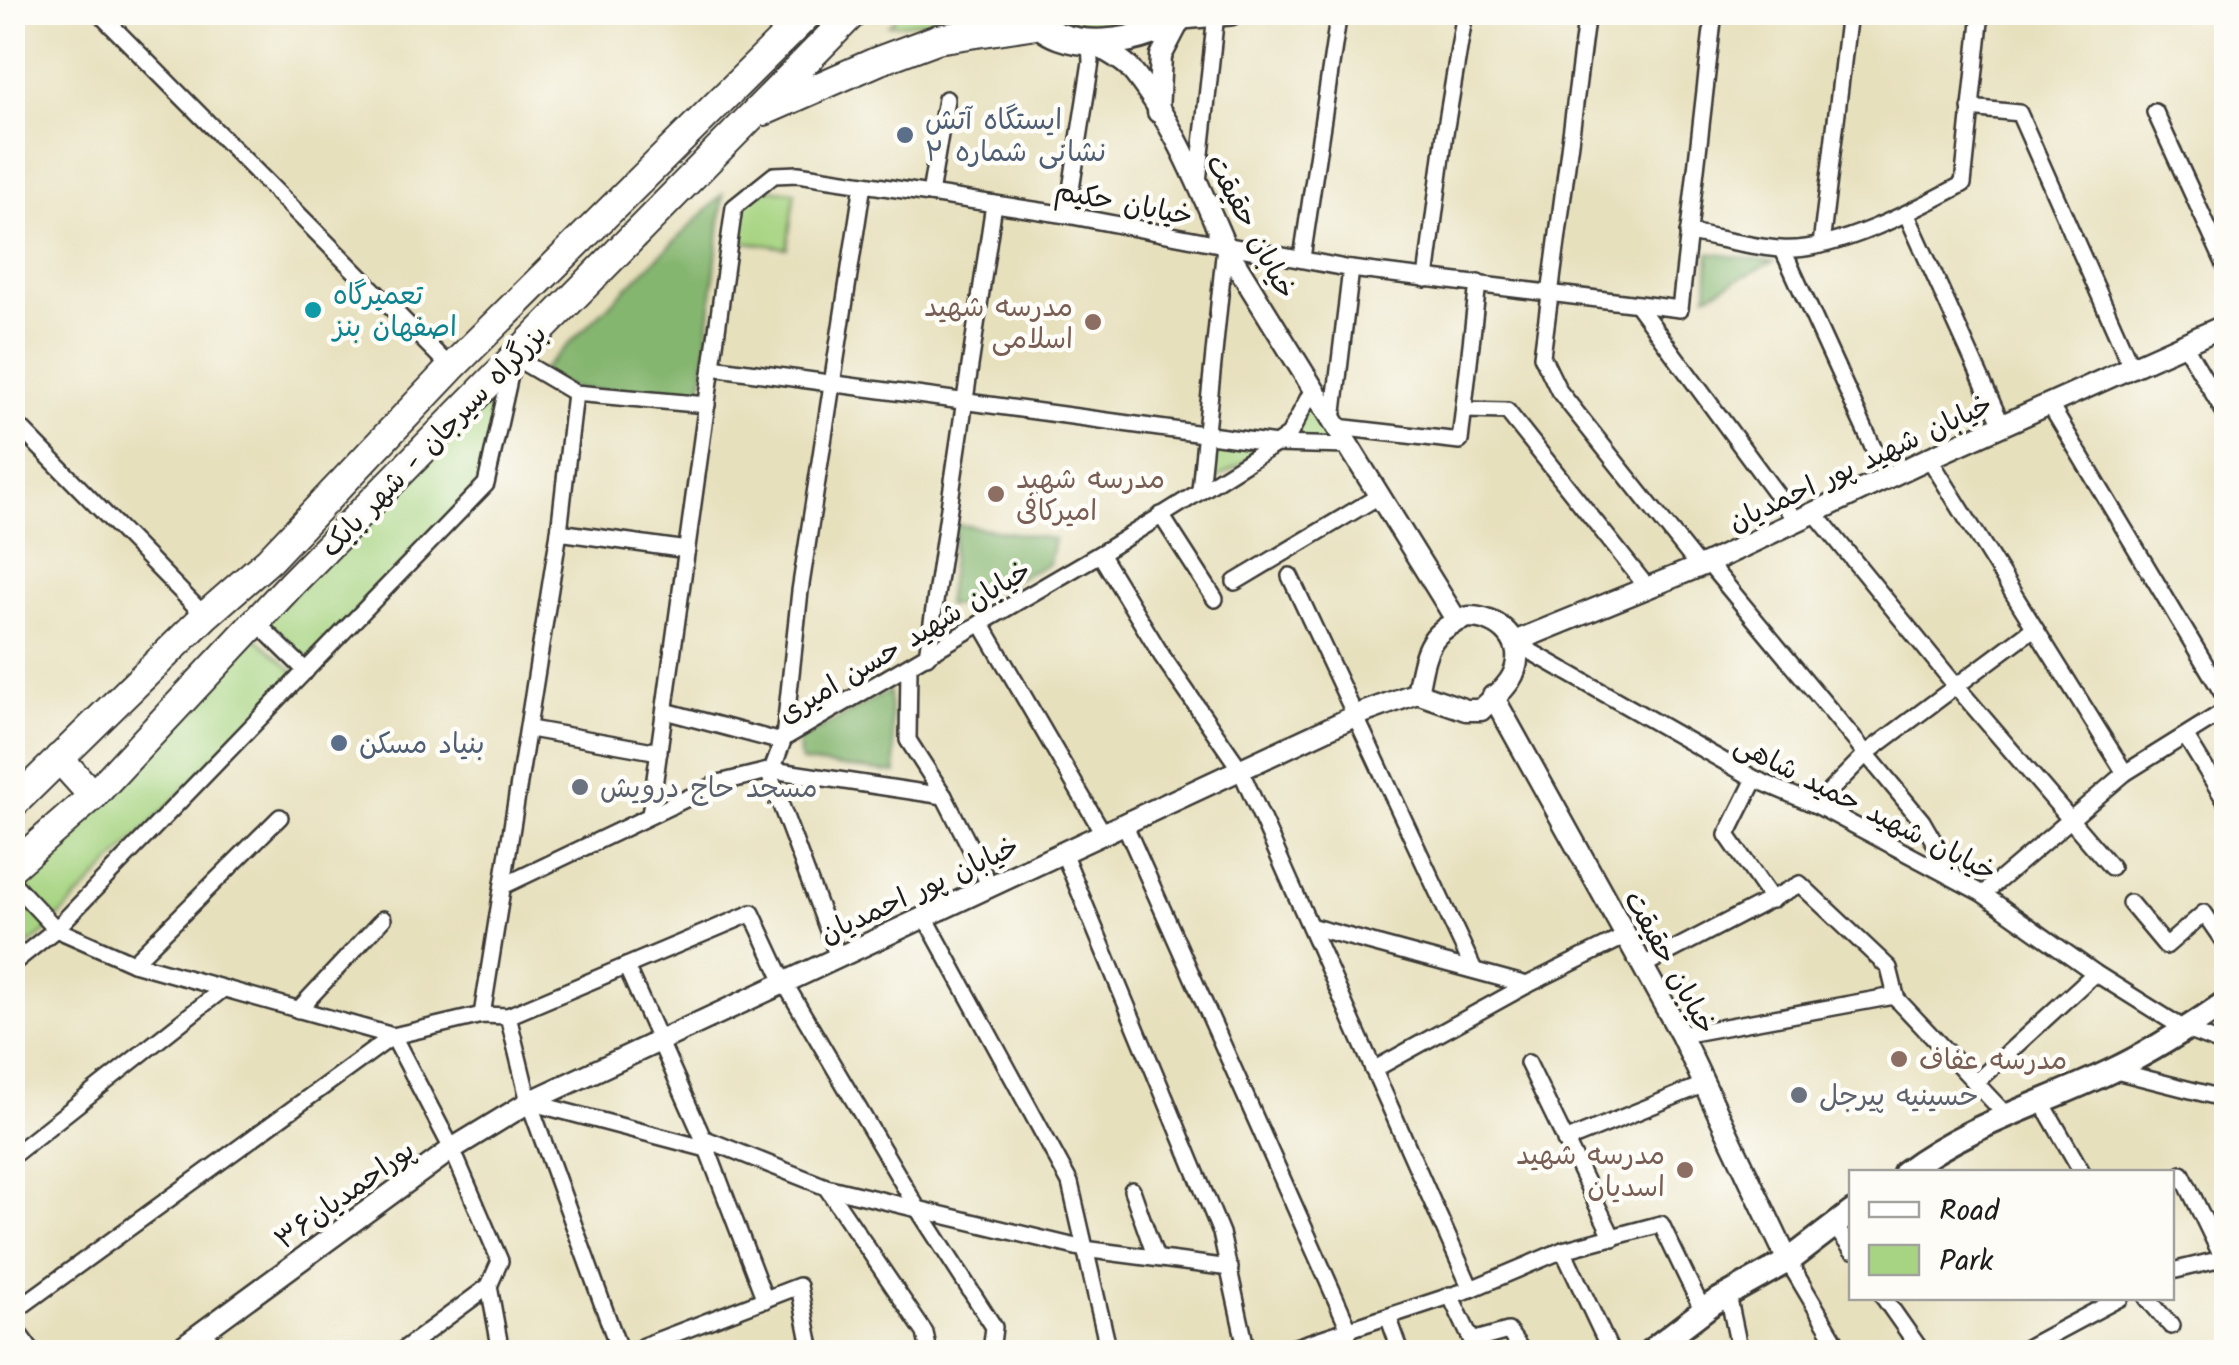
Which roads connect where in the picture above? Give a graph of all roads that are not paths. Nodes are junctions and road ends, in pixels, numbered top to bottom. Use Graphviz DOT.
graph roads {
  1 [pos="98,12"];
  2 [pos="810,12"];
  3 [pos="854,12"];
  4 [pos="1338,12"];
  5 [pos="1465,12"];
  6 [pos="1587,12"];
  7 [pos="1714,12"];
  8 [pos="1849,12"];
  9 [pos="1981,12"];
  10 [pos="1223,13"];
  11 [pos="1183,14"];
  12 [pos="1033,18"];
  13 [pos="1090,42"];
  14 [pos="946,100"];
  15 [pos="1970,108"];
  16 [pos="1158,112"];
  17 [pos="2155,112"];
  18 [pos="749,118"];
  19 [pos="1198,182"];
  20 [pos="863,184"];
  21 [pos="930,194"];
  22 [pos="994,204"];
  23 [pos="1066,215"];
  24 [pos="1907,215"];
  25 [pos="1688,233"];
  26 [pos="1821,245"];
  27 [pos="1225,246"];
  28 [pos="1783,250"];
  29 [pos="1302,258"];
  30 [pos="2226,267"];
  31 [pos="1351,269"];
  32 [pos="1426,278"];
  33 [pos="1478,284"];
  34 [pos="1549,293"];
  35 [pos="1638,306"];
  36 [pos="2226,325"];
  37 [pos="2184,344"];
  38 [pos="514,358"];
  39 [pos="2132,366"];
  40 [pos="712,367"];
  41 [pos="451,368"];
  42 [pos="833,383"];
  43 [pos="1314,388"];
  44 [pos="574,392"];
  45 [pos="965,401"];
  46 [pos="707,405"];
  47 [pos="2050,405"];
  48 [pos="1464,410"];
  49 [pos="2226,415"];
  50 [pos="12,419"];
  51 [pos="2002,425"];
  52 [pos="1339,431"];
  53 [pos="1207,433"];
  54 [pos="1276,444"];
  55 [pos="1929,458"];
  56 [pos="1887,478"];
  57 [pos="1200,490"];
  58 [pos="1379,496"];
  59 [pos="1161,515"];
  60 [pos="1806,517"];
  61 [pos="559,532"];
  62 [pos="687,550"];
  63 [pos="1100,554"];
  64 [pos="1703,565"];
  65 [pos="1290,576"];
  66 [pos="1235,582"];
  67 [pos="1647,587"];
  68 [pos="1215,599"];
  69 [pos="205,616"];
  70 [pos="1457,621"];
  71 [pos="256,622"];
  72 [pos="981,623"];
  73 [pos="2034,628"];
  74 [pos="1514,642"];
  75 [pos="927,656"];
  76 [pos="910,666"];
  77 [pos="306,671"];
  78 [pos="1956,686"];
  79 [pos="1417,693"];
  80 [pos="1493,696"];
  81 [pos="2226,699"];
  82 [pos="2226,710"];
  83 [pos="665,711"];
  84 [pos="1357,715"];
  85 [pos="530,729"];
  86 [pos="2186,737"];
  87 [pos="783,740"];
  88 [pos="659,752"];
  89 [pos="1868,752"];
  90 [pos="59,758"];
  91 [pos="1240,769"];
  92 [pos="770,771"];
  93 [pos="2125,773"];
  94 [pos="1755,779"];
  95 [pos="93,796"];
  96 [pos="944,796"];
  97 [pos="2226,802"];
  98 [pos="12,805"];
  99 [pos="1816,805"];
  100 [pos="650,815"];
  101 [pos="280,817"];
  102 [pos="2070,818"];
  103 [pos="1124,823"];
  104 [pos="1103,833"];
  105 [pos="1063,852"];
  106 [pos="12,866"];
  107 [pos="2111,867"];
  108 [pos="1957,881"];
  109 [pos="12,882"];
  110 [pos="503,886"];
  111 [pos="990,886"];
  112 [pos="1984,894"];
  113 [pos="1772,900"];
  114 [pos="2130,902"];
  115 [pos="925,916"];
  116 [pos="382,919"];
  117 [pos="1312,927"];
  118 [pos="56,928"];
  119 [pos="1626,936"];
  120 [pos="2226,945"];
  121 [pos="838,957"];
  122 [pos="133,963"];
  123 [pos="12,964"];
  124 [pos="626,966"];
  125 [pos="1642,966"];
  126 [pos="1474,970"];
  127 [pos="2095,973"];
  128 [pos="784,982"];
  129 [pos="1527,984"];
  130 [pos="223,989"];
  131 [pos="1896,998"];
  132 [pos="2226,1002"];
  133 [pos="298,1010"];
  134 [pos="482,1015"];
  135 [pos="508,1016"];
  136 [pos="2186,1030"];
  137 [pos="1681,1035"];
  138 [pos="393,1036"];
  139 [pos="659,1041"];
  140 [pos="2226,1045"];
  141 [pos="1528,1063"];
  142 [pos="1374,1070"];
  143 [pos="2112,1070"];
  144 [pos="1976,1083"];
  145 [pos="1705,1084"];
  146 [pos="2226,1098"];
  147 [pos="2040,1099"];
  148 [pos="529,1102"];
  149 [pos="2006,1115"];
  150 [pos="1565,1141"];
  151 [pos="705,1143"];
  152 [pos="452,1149"];
  153 [pos="12,1156"];
  154 [pos="1908,1170"];
  155 [pos="2081,1170"];
  156 [pos="2182,1174"];
  157 [pos="826,1187"];
  158 [pos="1132,1190"];
  159 [pos="916,1206"];
  160 [pos="1843,1218"];
  161 [pos="1613,1238"];
  162 [pos="1084,1249"];
  163 [pos="1563,1250"];
  164 [pos="1156,1258"];
  165 [pos="2226,1260"];
  166 [pos="1788,1261"];
  167 [pos="1230,1268"];
  168 [pos="2174,1271"];
  169 [pos="489,1286"];
  170 [pos="1471,1290"];
  171 [pos="1450,1295"];
  172 [pos="1728,1295"];
  173 [pos="765,1300"];
  174 [pos="1885,1300"];
  175 [pos="2116,1300"];
  176 [pos="2149,1300"];
  177 [pos="1703,1311"];
  178 [pos="12,1313"];
  179 [pos="1389,1318"];
  180 [pos="2170,1326"];
  181 [pos="12,1329"];
  182 [pos="1350,1330"];
  183 [pos="30,1352"];
  184 [pos="175,1352"];
  185 [pos="400,1352"];
  186 [pos="501,1352"];
  187 [pos="620,1352"];
  188 [pos="637,1352"];
  189 [pos="812,1352"];
  190 [pos="930,1352"];
  191 [pos="992,1352"];
  192 [pos="1109,1352"];
  193 [pos="1247,1352"];
  194 [pos="1282,1352"];
  195 [pos="1401,1352"];
  196 [pos="1524,1352"];
  197 [pos="1611,1352"];
  198 [pos="1648,1352"];
  199 [pos="1740,1352"];
  200 [pos="1842,1352"];
  201 [pos="1922,1352"];
  202 [pos="2019,1352"];
  1 -- 41 [label="street"];
  2 -- 41 [label="highway, بزرگراه سیرجان - شهر بابک"];
  3 -- 18 [label="highway, بزرگراه سیرجان - شهر بابک"];
  4 -- 29 [label="street"];
  5 -- 32 [label="street"];
  6 -- 34 [label="street"];
  7 -- 25 [label="street"];
  8 -- 26 [label="street"];
  9 -- 15 [label="street"];
  10 -- 11 [label="main road"];
  10 -- 19 [label="street"];
  11 -- 13 [label="main road"];
  11 -- 16 [label="street"];
  12 -- 13 [label="main road"];
  12 -- 18 [label="highway"];
  13 -- 16 [label="street, خیابان حقیقت"];
  13 -- 23 [label="street"];
  14 -- 21 [label="street"];
  15 -- 24 [label="street"];
  15 -- 39 [label="street"];
  16 -- 19 [label="street, خیابان حقیقت"];
  17 -- 30 [label="street"];
  18 -- 38 [label="highway, بزرگراه سیرجان - شهر بابک"];
  19 -- 27 [label="street, خیابان حقیقت"];
  20 -- 21 [label="street, خیابان حکیم"];
  20 -- 40 [label="street, خیابان حکیم"];
  20 -- 42 [label="street"];
  21 -- 22 [label="street, خیابان حکیم"];
  22 -- 23 [label="street, خیابان حکیم"];
  22 -- 45 [label="street"];
  23 -- 27 [label="street, خیابان حکیم"];
  24 -- 26 [label="street"];
  24 -- 51 [label="street"];
  25 -- 28 [label="street"];
  25 -- 35 [label="street, خیابان حکیم"];
  26 -- 28 [label="street"];
  27 -- 29 [label="street, خیابان حکیم"];
  27 -- 43 [label="street, خیابان حقیقت"];
  27 -- 53 [label="street"];
  28 -- 56 [label="street"];
  29 -- 31 [label="street, خیابان حکیم"];
  31 -- 32 [label="street, خیابان حکیم"];
  31 -- 52 [label="street"];
  32 -- 33 [label="street, خیابان حکیم"];
  33 -- 34 [label="street, خیابان حکیم"];
  33 -- 48 [label="street"];
  34 -- 35 [label="street, خیابان حکیم"];
  34 -- 64 [label="street"];
  35 -- 60 [label="street"];
  36 -- 37 [label="street, خیابان شهید پور احمدیان"];
  37 -- 39 [label="street, خیابان شهید پور احمدیان"];
  37 -- 49 [label="street"];
  38 -- 44 [label="street"];
  38 -- 71 [label="highway, بزرگراه سیرجان - شهر بابک"];
  38 -- 77 [label="street"];
  39 -- 47 [label="street, خیابان شهید پور احمدیان"];
  40 -- 42 [label="street"];
  40 -- 46 [label="street"];
  41 -- 69 [label="highway, بزرگراه سیرجان - شهر بابک"];
  42 -- 45 [label="street"];
  42 -- 87 [label="street"];
  43 -- 52 [label="street, خیابان حقیقت"];
  43 -- 54 [label="street"];
  44 -- 46 [label="street"];
  44 -- 61 [label="street"];
  45 -- 53 [label="street"];
  45 -- 75 [label="street"];
  46 -- 62 [label="street"];
  47 -- 51 [label="street, خیابان شهید پور احمدیان"];
  47 -- 81 [label="street"];
  48 -- 52 [label="street"];
  48 -- 67 [label="street"];
  50 -- 69 [label="street"];
  51 -- 55 [label="street, خیابان شهید پور احمدیان"];
  52 -- 54 [label="street"];
  52 -- 58 [label="street, خیابان حقیقت"];
  53 -- 54 [label="street"];
  53 -- 57 [label="street"];
  54 -- 57 [label="street, خیابان شهید حسن امیری"];
  55 -- 56 [label="street, خیابان شهید پور احمدیان"];
  55 -- 73 [label="street"];
  56 -- 60 [label="street, خیابان شهید پور احمدیان"];
  57 -- 59 [label="street, خیابان شهید حسن امیری"];
  58 -- 66 [label="street"];
  58 -- 70 [label="street, خیابان حقیقت"];
  59 -- 63 [label="street, خیابان شهید حسن امیری"];
  59 -- 68 [label="street"];
  60 -- 64 [label="street, خیابان شهید پور احمدیان"];
  60 -- 78 [label="street"];
  61 -- 62 [label="street"];
  61 -- 85 [label="street"];
  62 -- 83 [label="street"];
  63 -- 72 [label="street, خیابان شهید حسن امیری"];
  63 -- 91 [label="street"];
  64 -- 67 [label="street, خیابان شهید پور احمدیان"];
  64 -- 89 [label="street"];
  65 -- 84 [label="street"];
  67 -- 74 [label="street, خیابان شهید پور احمدیان"];
  69 -- 90 [label="highway, بزرگراه سیرجان - شهر بابک"];
  70 -- 74 [label="street"];
  70 -- 79 [label="street"];
  71 -- 77 [label="street"];
  71 -- 95 [label="highway, بزرگراه سیرجان - شهر بابک"];
  72 -- 75 [label="street, خیابان شهید حسن امیری"];
  72 -- 104 [label="street"];
  73 -- 78 [label="street"];
  73 -- 93 [label="street"];
  74 -- 80 [label="street"];
  74 -- 94 [label="street, خیابان شهید حمید شاهی"];
  75 -- 76 [label="street, خیابان شهید حسن امیری"];
  76 -- 87 [label="street, خیابان شهید حسن امیری"];
  76 -- 96 [label="street"];
  77 -- 118 [label="street"];
  78 -- 89 [label="street"];
  78 -- 102 [label="street"];
  79 -- 80 [label="street"];
  79 -- 84 [label="street, خیابان پور احمدیان"];
  80 -- 119 [label="street, خیابان حقیقت"];
  82 -- 86 [label="street"];
  83 -- 87 [label="street"];
  83 -- 88 [label="street"];
  84 -- 91 [label="street, خیابان پور احمدیان"];
  84 -- 126 [label="street"];
  85 -- 88 [label="street"];
  85 -- 110 [label="street"];
  86 -- 93 [label="street"];
  86 -- 97 [label="street"];
  87 -- 92 [label="street, خیابان شهید حسن امیری"];
  88 -- 100 [label="street"];
  89 -- 99 [label="street"];
  89 -- 108 [label="street"];
  90 -- 95 [label="highway"];
  90 -- 98 [label="highway, بزرگراه سیرجان - شهر بابک"];
  91 -- 103 [label="street, خیابان پور احمدیان"];
  91 -- 117 [label="street"];
  92 -- 96 [label="street"];
  92 -- 100 [label="street"];
  92 -- 121 [label="street"];
  93 -- 102 [label="street"];
  94 -- 99 [label="street, خیابان شهید حمید شاهی"];
  94 -- 113 [label="street"];
  95 -- 106 [label="highway, بزرگراه سیرجان - شهر بابک"];
  96 -- 111 [label="street"];
  99 -- 108 [label="street, خیابان شهید حمید شاهی"];
  100 -- 110 [label="street"];
  101 -- 122 [label="street"];
  102 -- 107 [label="street"];
  102 -- 112 [label="street"];
  103 -- 104 [label="street, خیابان پور احمدیان"];
  103 -- 182 [label="street"];
  104 -- 105 [label="street, خیابان پور احمدیان"];
  105 -- 111 [label="street, خیابان پور احمدیان"];
  105 -- 167 [label="street"];
  108 -- 112 [label="street, خیابان شهید حمید شاهی"];
  109 -- 118 [label="street"];
  110 -- 134 [label="street"];
  111 -- 115 [label="street, خیابان پور احمدیان"];
  112 -- 127 [label="street, خیابان شهید حمید شاهی"];
  113 -- 125 [label="street"];
  113 -- 131 [label="street"];
  114 -- 120 [label="street"];
  115 -- 121 [label="street, خیابان پور احمدیان"];
  115 -- 162 [label="street"];
  116 -- 133 [label="street"];
  117 -- 126 [label="street"];
  117 -- 142 [label="street"];
  118 -- 122 [label="street"];
  118 -- 123 [label="street"];
  119 -- 125 [label="street, خیابان حقیقت"];
  119 -- 129 [label="street"];
  121 -- 128 [label="street, خیابان پور احمدیان"];
  122 -- 130 [label="street"];
  124 -- 128 [label="street"];
  124 -- 135 [label="street"];
  124 -- 139 [label="street"];
  125 -- 137 [label="street, خیابان حقیقت"];
  126 -- 129 [label="street"];
  127 -- 136 [label="street, خیابان شهید حمید شاهی"];
  127 -- 144 [label="street"];
  128 -- 139 [label="street, خیابان پور احمدیان"];
  128 -- 159 [label="street"];
  129 -- 142 [label="street"];
  130 -- 133 [label="street"];
  130 -- 153 [label="street"];
  131 -- 137 [label="street"];
  131 -- 144 [label="street"];
  132 -- 136 [label="main road"];
  133 -- 138 [label="street"];
  134 -- 135 [label="street"];
  134 -- 138 [label="street"];
  135 -- 148 [label="street"];
  136 -- 140 [label="street, خیابان شهید حمید شاهی"];
  136 -- 143 [label="main road"];
  137 -- 145 [label="street, خیابان حقیقت"];
  138 -- 152 [label="street"];
  138 -- 178 [label="street"];
  139 -- 148 [label="street, خیابان پور احمدیان"];
  139 -- 151 [label="street"];
  141 -- 150 [label="street"];
  142 -- 170 [label="street"];
  143 -- 146 [label="street"];
  143 -- 147 [label="main road"];
  144 -- 149 [label="street"];
  145 -- 150 [label="street"];
  145 -- 166 [label="street, خیابان حقیقت"];
  147 -- 149 [label="main road"];
  147 -- 155 [label="street"];
  148 -- 151 [label="street"];
  148 -- 152 [label="street, خیابان پور احمدیان"];
  148 -- 187 [label="street"];
  149 -- 154 [label="main road"];
  150 -- 161 [label="street"];
  151 -- 157 [label="street"];
  151 -- 173 [label="street"];
  152 -- 169 [label="street"];
  152 -- 184 [label="street, پوراحمدیان۳۶"];
  156 -- 165 [label="street"];
  157 -- 159 [label="street"];
  157 -- 190 [label="street"];
  158 -- 164 [label="street"];
  159 -- 162 [label="street"];
  159 -- 191 [label="street"];
  160 -- 166 [label="main road"];
  161 -- 163 [label="street"];
  161 -- 177 [label="street"];
  162 -- 164 [label="street"];
  162 -- 192 [label="street"];
  163 -- 170 [label="street"];
  163 -- 197 [label="street"];
  164 -- 167 [label="street"];
  165 -- 168 [label="street"];
  166 -- 172 [label="main road"];
  166 -- 200 [label="street"];
  167 -- 193 [label="street"];
  169 -- 185 [label="street"];
  169 -- 186 [label="street"];
  170 -- 171 [label="street"];
  171 -- 179 [label="street"];
  171 -- 196 [label="street"];
  172 -- 177 [label="main road"];
  172 -- 199 [label="street"];
  173 -- 188 [label="street"];
  173 -- 189 [label="street"];
  174 -- 201 [label="street"];
  175 -- 202 [label="street"];
  176 -- 180 [label="street"];
  177 -- 198 [label="main road"];
  179 -- 182 [label="street"];
  179 -- 195 [label="street"];
  181 -- 183 [label="street"];
  182 -- 194 [label="street"];
}
